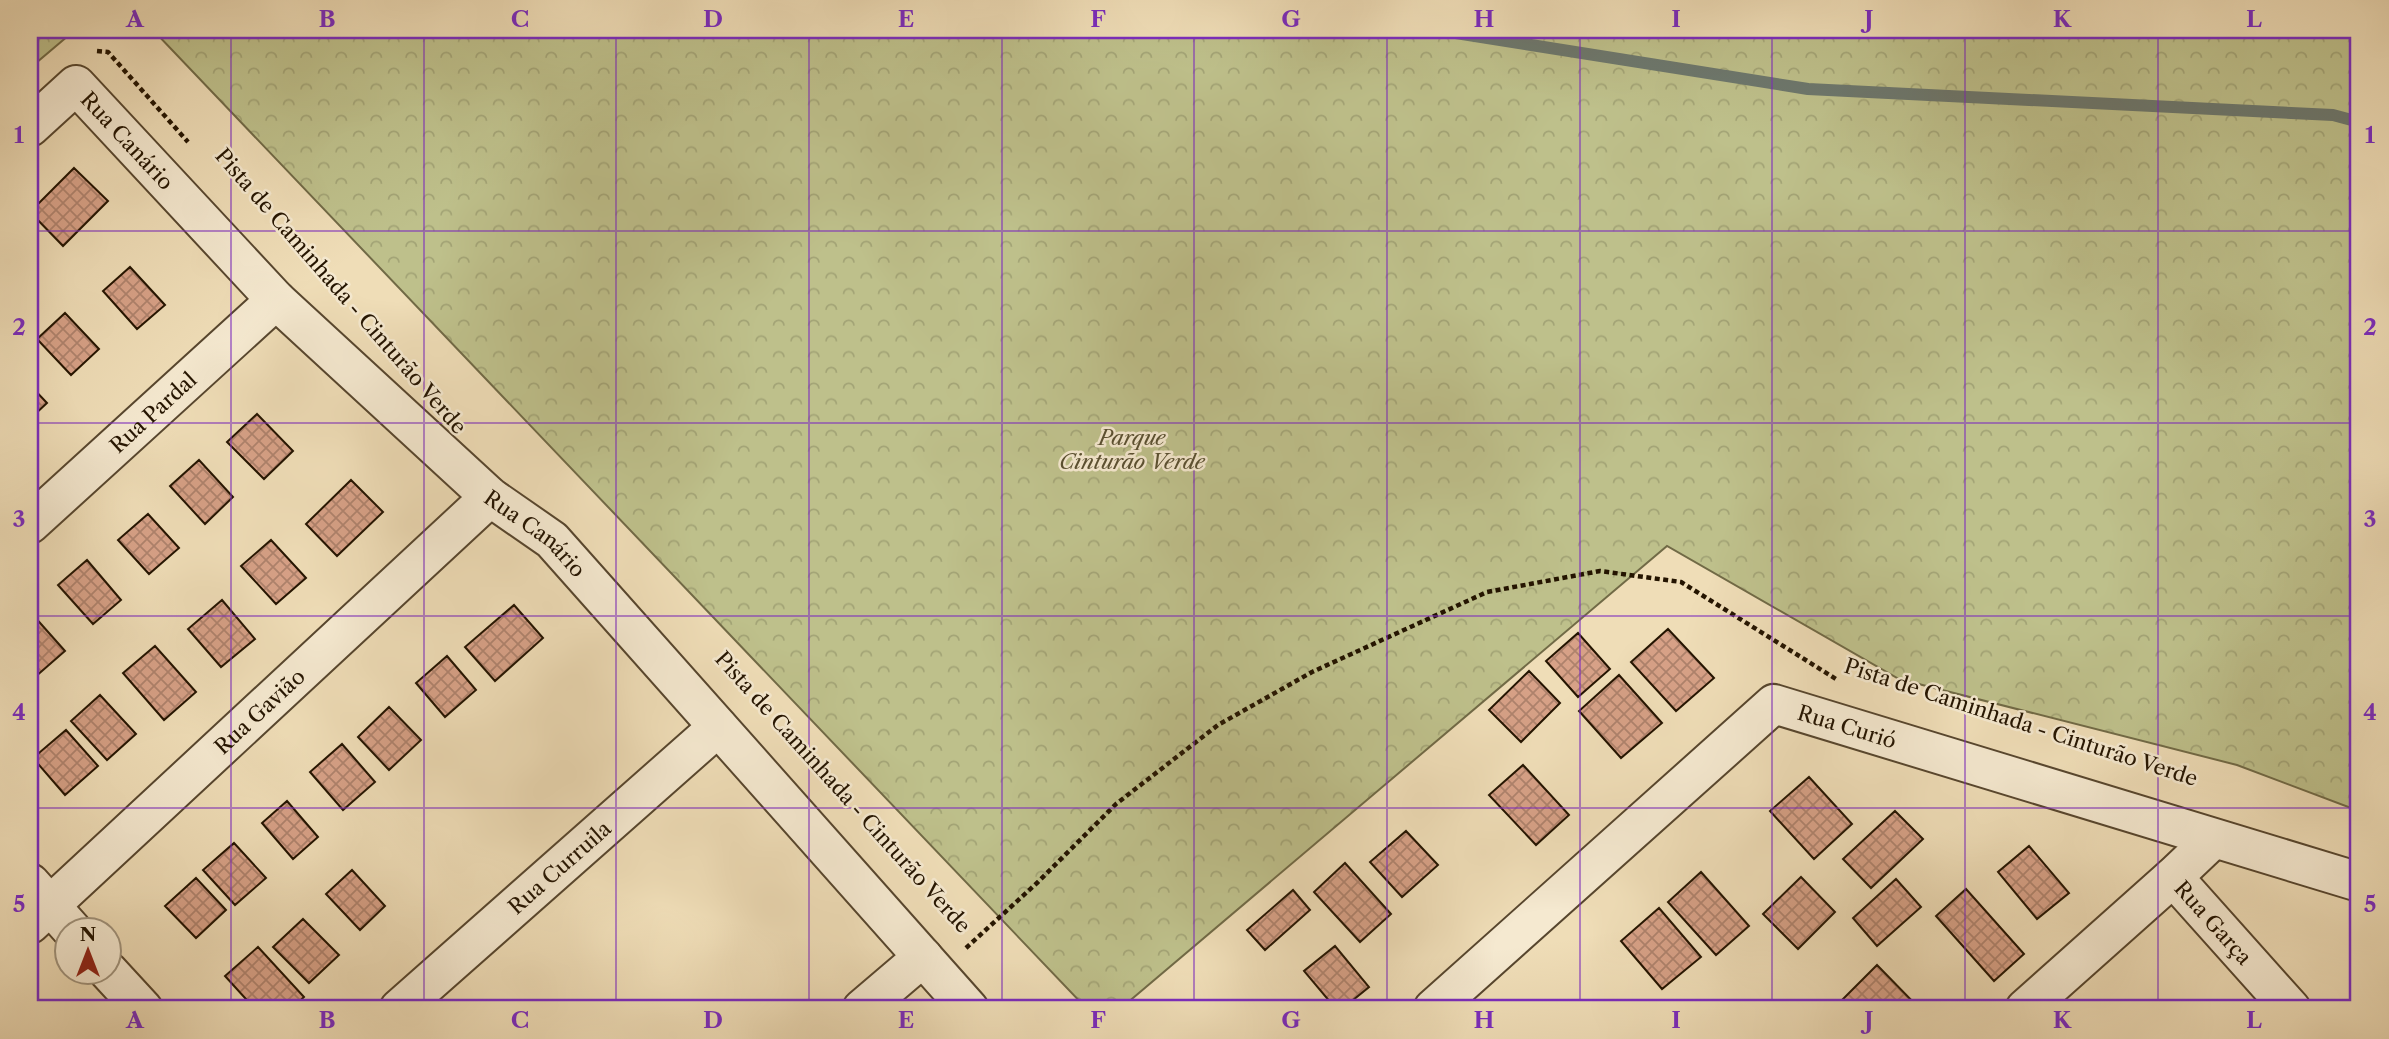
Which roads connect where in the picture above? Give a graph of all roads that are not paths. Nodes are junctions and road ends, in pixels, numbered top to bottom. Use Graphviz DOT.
graph roads {
  1 [pos="30,127"];
  2 [pos="276,300"];
  3 [pos="490,497"];
  4 [pos="30,524"];
  5 [pos="718,727"];
  6 [pos="2213,839"];
  7 [pos="2173,877"];
  8 [pos="2359,882"];
  9 [pos="45,911"];
  10 [pos="923,957"];
  11 [pos="122,986"];
  12 [pos="143,1009"];
  13 [pos="399,1009"];
  14 [pos="862,1009"];
  15 [pos="969,1009"];
  16 [pos="1433,1009"];
  17 [pos="2025,1009"];
  18 [pos="2291,1009"];
  1 -- 2 [label="street, Rua Canário"];
  2 -- 3 [label="street, Rua Canário"];
  2 -- 4 [label="street, Rua Pardal"];
  3 -- 5 [label="street, Rua Canário"];
  3 -- 9 [label="street, Rua Gavião"];
  5 -- 10 [label="street, Rua Canário"];
  5 -- 13 [label="street, Rua Curruila"];
  6 -- 7 [label="street, Rua Garça"];
  6 -- 8 [label="street, Rua Curió"];
  6 -- 16 [label="street, Rua Curió"];
  7 -- 17 [label="street"];
  7 -- 18 [label="street, Rua Garça"];
  10 -- 14 [label="street"];
  10 -- 15 [label="street, Rua Canário"];
  11 -- 12 [label="street"];
}
